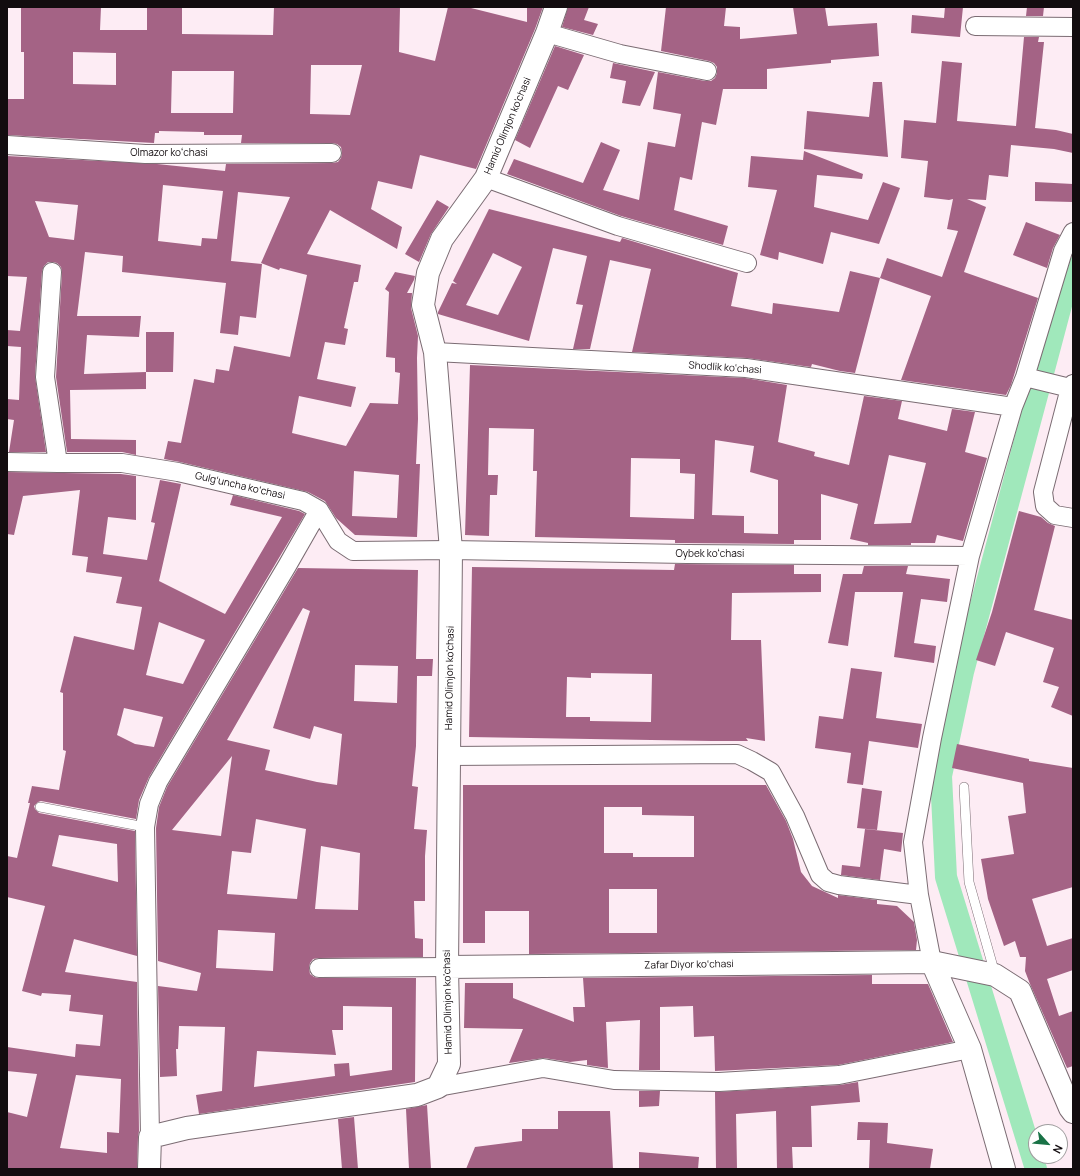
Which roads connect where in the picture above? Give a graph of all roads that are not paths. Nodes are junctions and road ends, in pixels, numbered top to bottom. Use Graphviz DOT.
graph roads {
  1 [pos="556,7"];
  2 [pos="975,26"];
  3 [pos="1073,27"];
  4 [pos="547,33"];
  5 [pos="707,71"];
  6 [pos="7,145"];
  7 [pos="332,153"];
  8 [pos="486,178"];
  9 [pos="1073,232"];
  10 [pos="747,263"];
  11 [pos="52,272"];
  12 [pos="435,352"];
  13 [pos="1025,376"];
  14 [pos="1071,386"];
  15 [pos="1013,407"];
  16 [pos="7,462"];
  17 [pos="58,463"];
  18 [pos="319,510"];
  19 [pos="1073,518"];
  20 [pos="451,550"];
  21 [pos="970,556"];
  22 [pos="448,756"];
  23 [pos="964,786"];
  24 [pos="40,807"];
  25 [pos="145,827"];
  26 [pos="919,895"];
  27 [pos="940,964"];
  28 [pos="447,967"];
  29 [pos="319,968"];
  30 [pos="994,975"];
  31 [pos="970,1049"];
  32 [pos="438,1087"];
  33 [pos="1073,1112"];
  34 [pos="150,1137"];
  35 [pos="149,1169"];
  36 [pos="1004,1169"];
  1 -- 4 [label="street, Hamid Olimjon ko'chasi"];
  2 -- 3 [label="street"];
  4 -- 5 [label="street"];
  4 -- 8 [label="street, Hamid Olimjon ko'chasi"];
  6 -- 7 [label="street, Olmazor koʻchasi"];
  8 -- 10 [label="street"];
  8 -- 12 [label="street, Hamid Olimjon ko'chasi"];
  9 -- 13 [label="street"];
  11 -- 17 [label="street"];
  12 -- 15 [label="street, Shodlik ko‘chasi"];
  12 -- 20 [label="street, Hamid Olimjon ko'chasi"];
  13 -- 14 [label="street"];
  13 -- 15 [label="street"];
  14 -- 19 [label="street"];
  15 -- 21 [label="street"];
  16 -- 17 [label="street, Gulgʻuncha koʻchasi"];
  17 -- 18 [label="street, Gulgʻuncha koʻchasi"];
  18 -- 20 [label="street"];
  18 -- 25 [label="street"];
  20 -- 21 [label="street, Oybek koʻchasi"];
  20 -- 22 [label="street, Hamid Olimjon ko'chasi"];
  21 -- 26 [label="street"];
  22 -- 26 [label="street"];
  22 -- 28 [label="street, Hamid Olimjon ko'chasi"];
  23 -- 30 [label="lane"];
  24 -- 25 [label="lane"];
  25 -- 34 [label="street"];
  26 -- 27 [label="street"];
  27 -- 28 [label="street, Zafar Diyor koʻchasi"];
  27 -- 30 [label="street, Zafar Diyor koʻchasi"];
  27 -- 31 [label="street"];
  28 -- 29 [label="street"];
  28 -- 32 [label="street, Hamid Olimjon ko'chasi"];
  30 -- 33 [label="street"];
  31 -- 32 [label="street"];
  31 -- 36 [label="street"];
  32 -- 34 [label="street"];
  34 -- 35 [label="street"];
}
